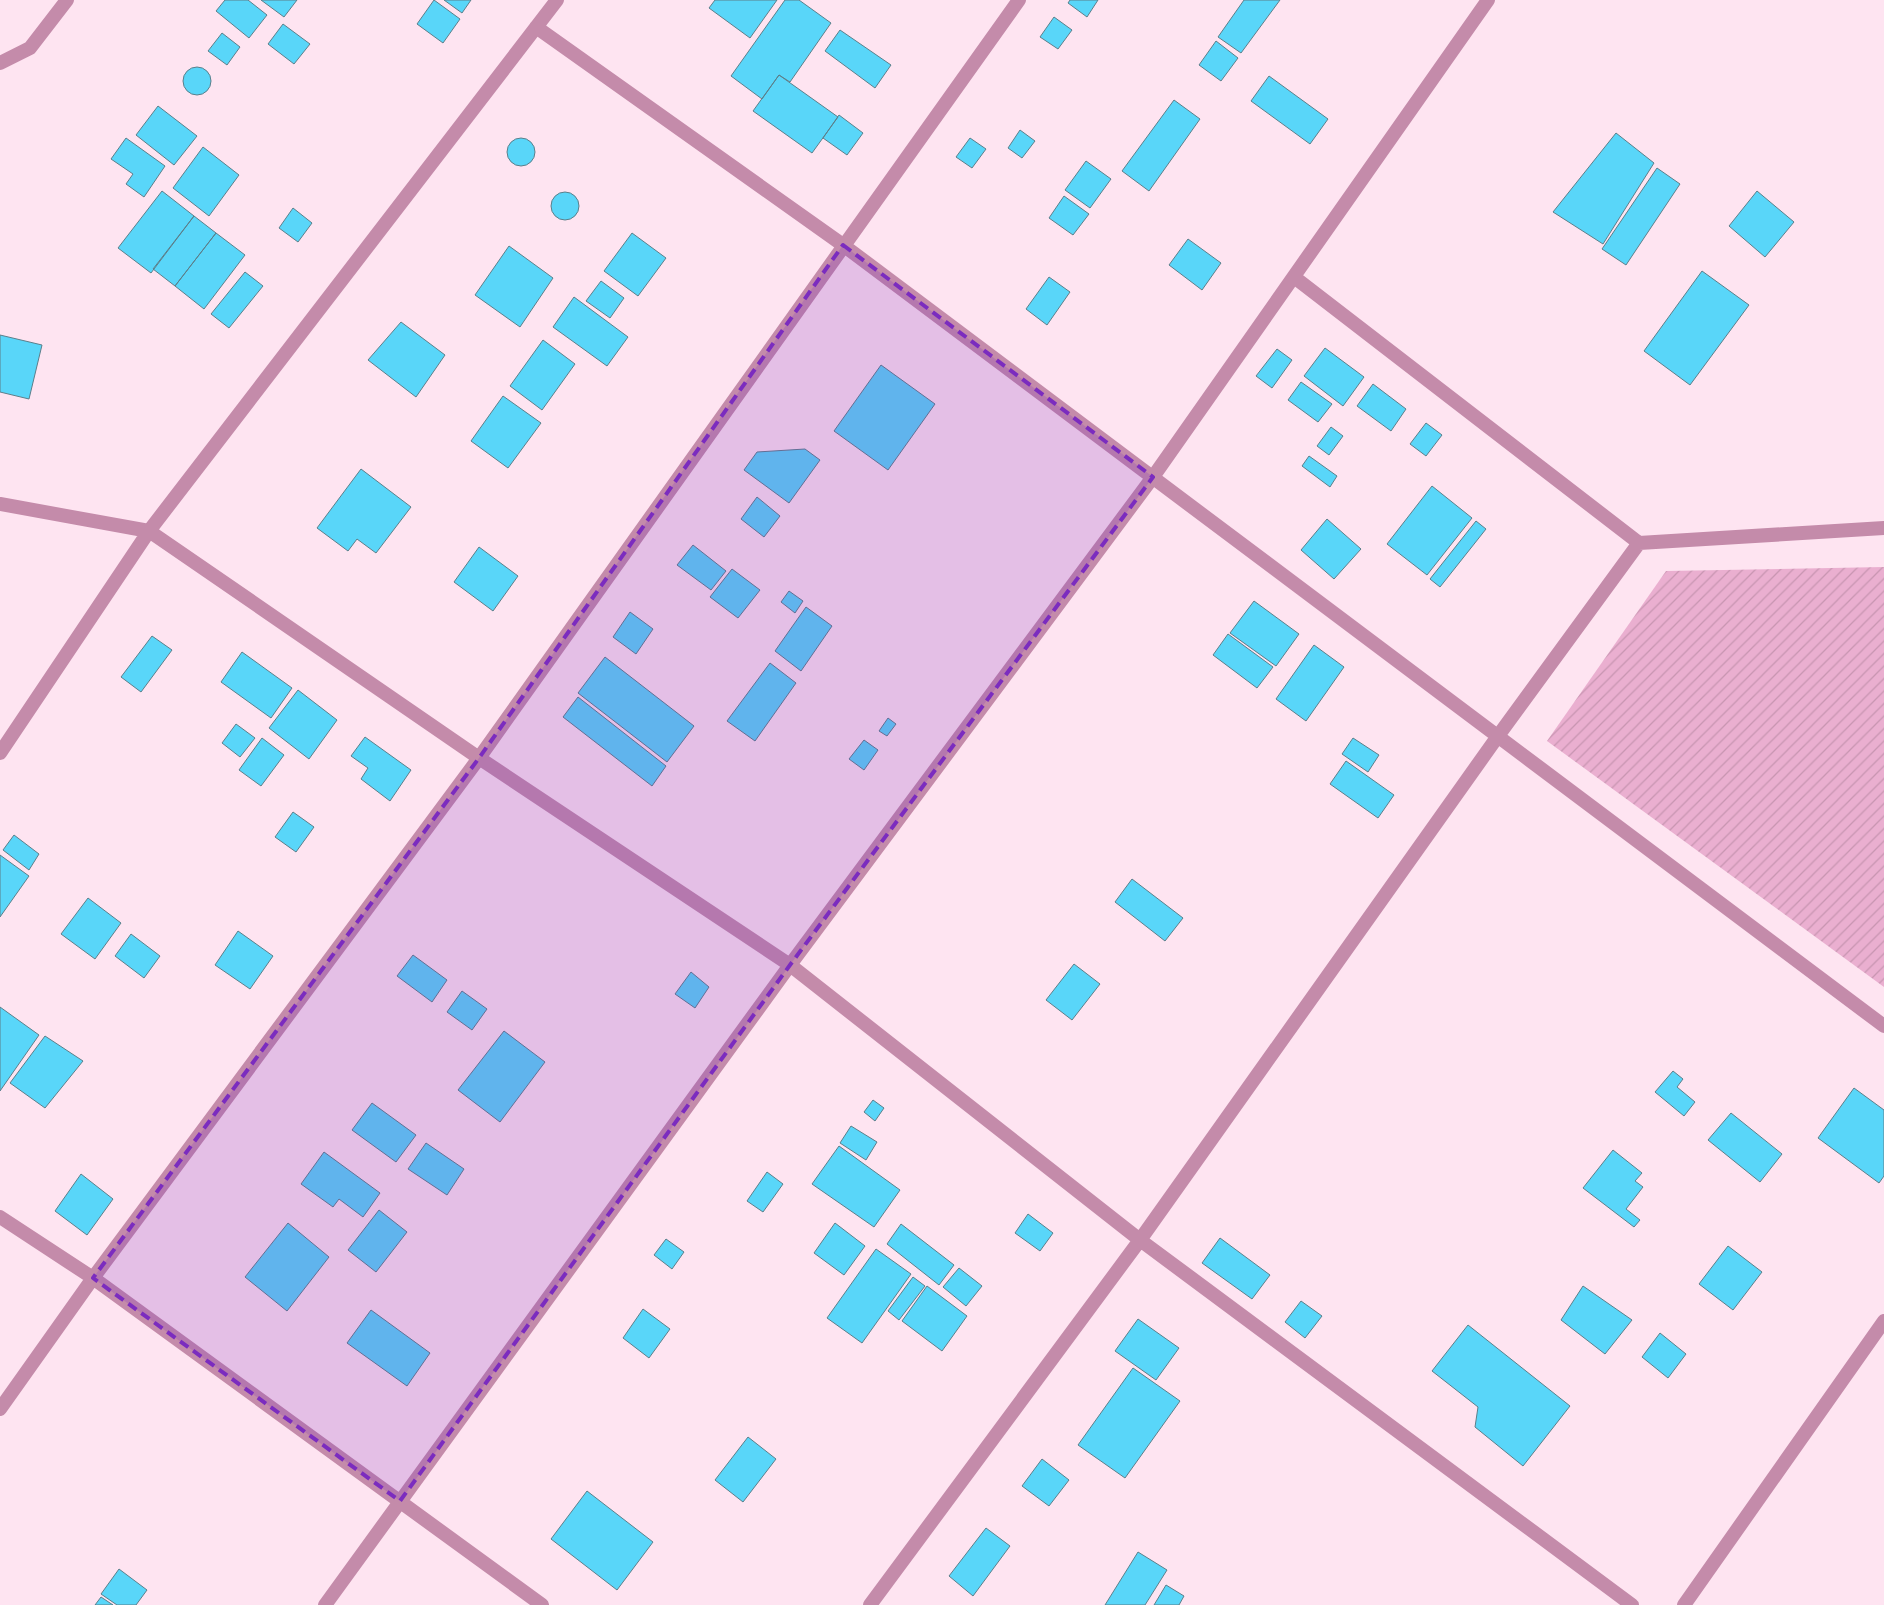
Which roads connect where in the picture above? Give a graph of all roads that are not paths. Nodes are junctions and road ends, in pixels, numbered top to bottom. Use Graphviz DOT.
graph roads {
  1 [pos="67,0"];
  2 [pos="557,0"];
  3 [pos="1019,0"];
  4 [pos="1488,0"];
  5 [pos="536,27"];
  6 [pos="0,63"];
  7 [pos="843,245"];
  8 [pos="1294,277"];
  9 [pos="1153,477"];
  10 [pos="0,504"];
  11 [pos="1884,528"];
  12 [pos="149,531"];
  13 [pos="1639,543"];
  14 [pos="1498,736"];
  15 [pos="0,753"];
  16 [pos="479,758"];
  17 [pos="790,965"];
  18 [pos="1884,1026"];
  19 [pos="0,1217"];
  20 [pos="1140,1240"];
  21 [pos="93,1278"];
  22 [pos="1884,1321"];
  23 [pos="0,1409"];
  24 [pos="400,1501"];
  25 [pos="325,1605"];
  26 [pos="542,1605"];
  27 [pos="870,1605"];
  28 [pos="1632,1605"];
  29 [pos="1684,1605"];
  1 -- 6 [label="street"];
  2 -- 5 [label="street"];
  3 -- 7 [label="street"];
  4 -- 8 [label="street"];
  5 -- 7 [label="street"];
  5 -- 12 [label="street"];
  7 -- 9 [label="street"];
  7 -- 16 [label="street"];
  8 -- 9 [label="street"];
  8 -- 13 [label="street"];
  9 -- 14 [label="street"];
  9 -- 17 [label="street"];
  10 -- 12 [label="street"];
  11 -- 13 [label="street"];
  12 -- 15 [label="street"];
  12 -- 16 [label="street"];
  13 -- 14 [label="street"];
  14 -- 18 [label="street"];
  14 -- 20 [label="street"];
  16 -- 17 [label="street"];
  16 -- 21 [label="street"];
  17 -- 20 [label="street"];
  17 -- 24 [label="street"];
  19 -- 21 [label="street"];
  20 -- 27 [label="street"];
  20 -- 28 [label="street"];
  21 -- 23 [label="street"];
  21 -- 24 [label="street"];
  22 -- 29 [label="street"];
  24 -- 25 [label="street"];
  24 -- 26 [label="street"];
}
